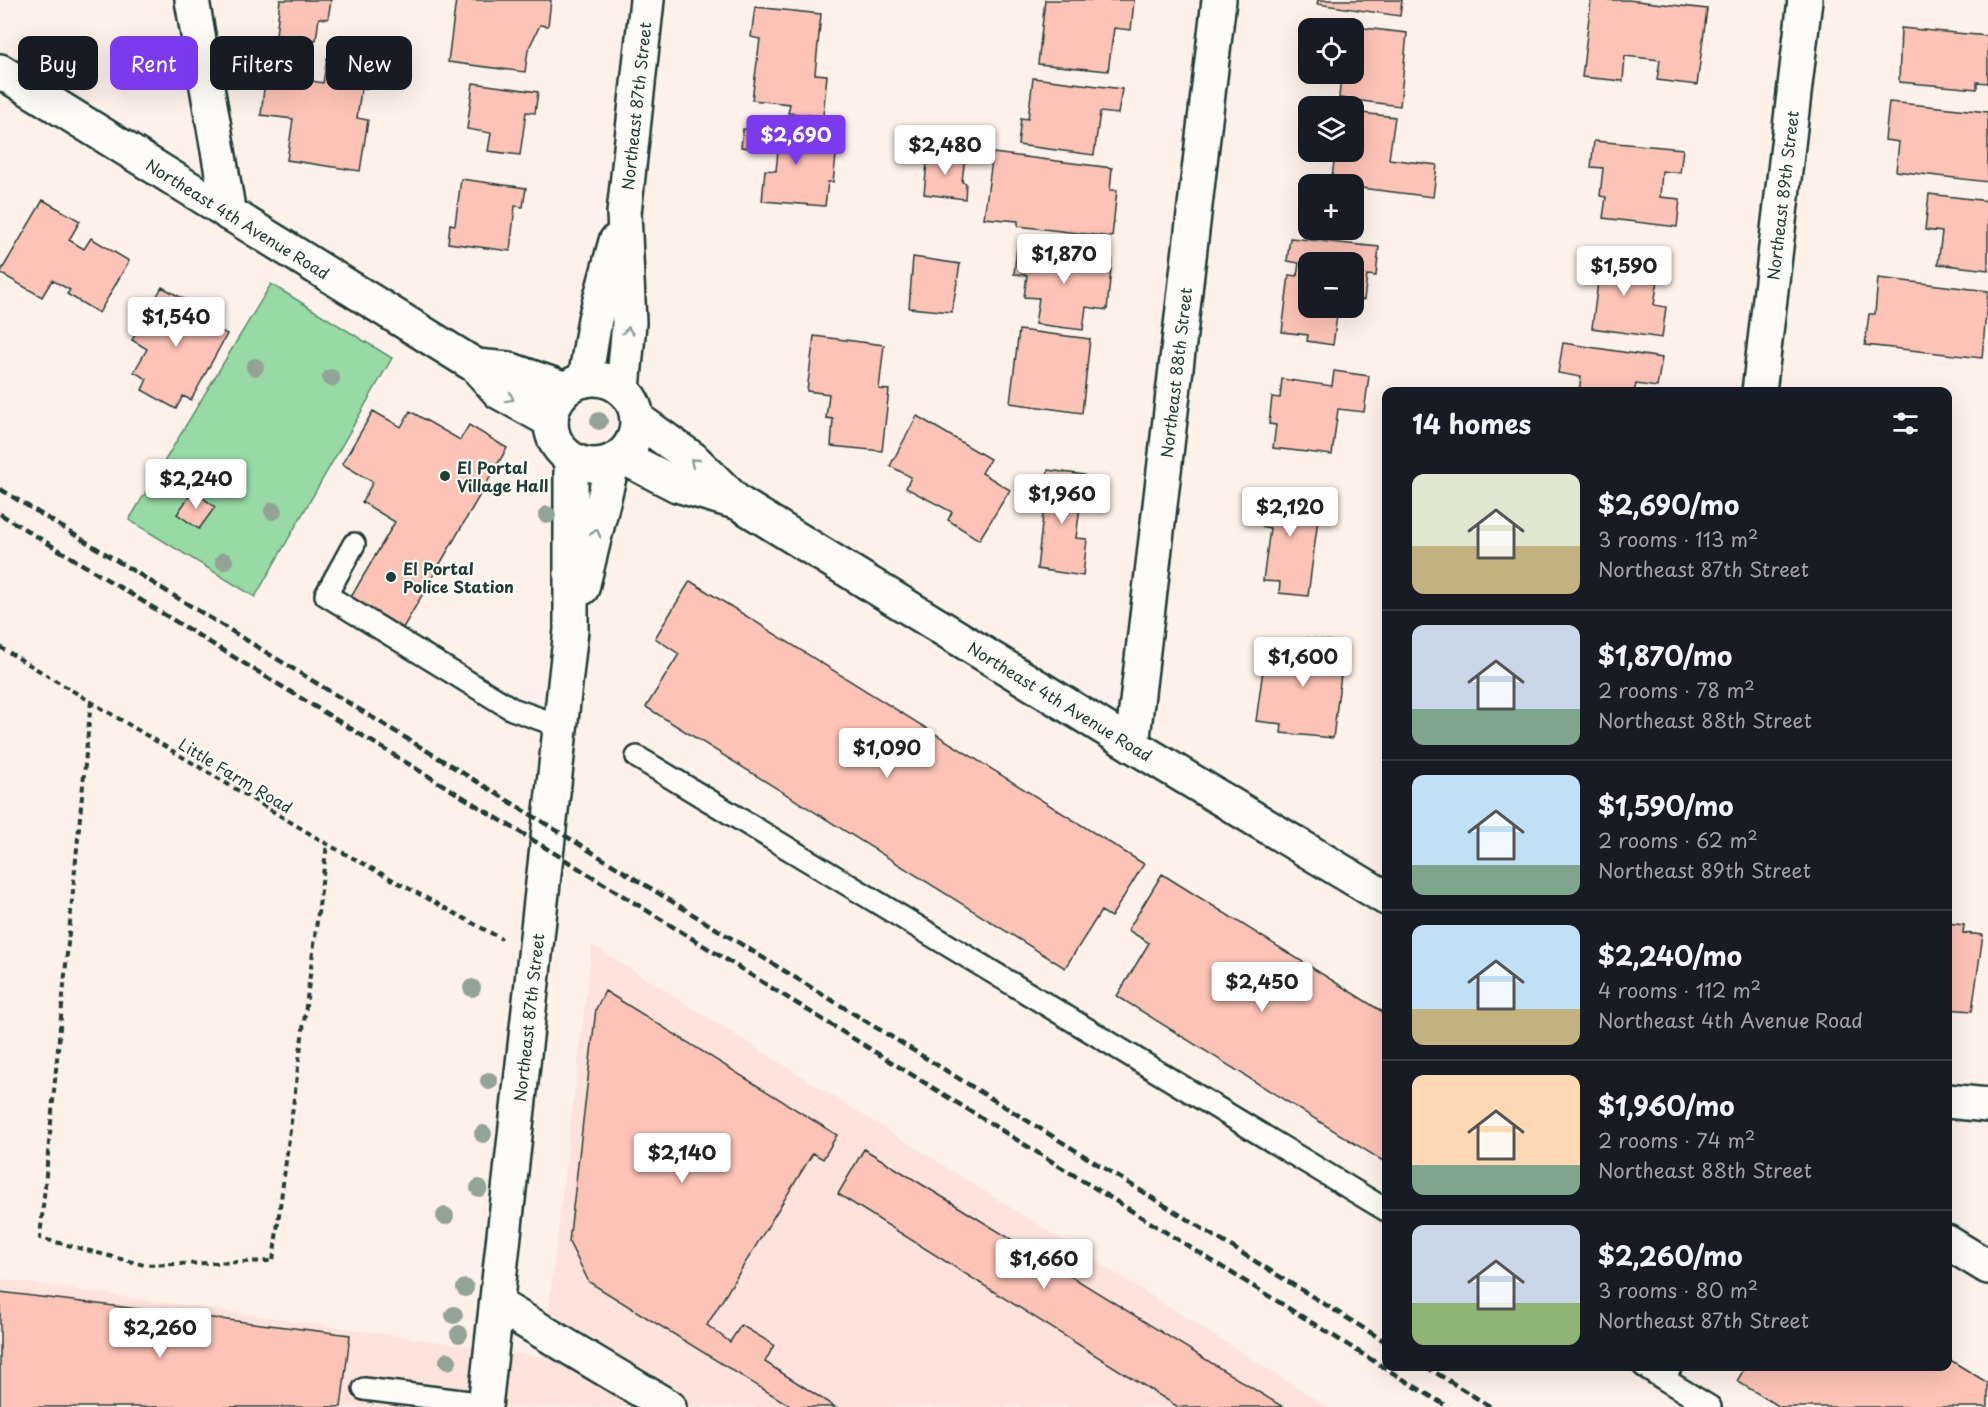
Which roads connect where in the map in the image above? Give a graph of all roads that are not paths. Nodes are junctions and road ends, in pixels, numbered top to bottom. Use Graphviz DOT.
graph roads {
  1 [pos="192,0"];
  2 [pos="647,0"];
  3 [pos="1218,0"];
  4 [pos="1805,0"];
  5 [pos="0,71"];
  6 [pos="624,213"];
  7 [pos="229,214"];
  8 [pos="476,366"];
  9 [pos="575,384"];
  10 [pos="1760,387"];
  11 [pos="623,389"];
  12 [pos="637,419"];
  13 [pos="551,421"];
  14 [pos="572,459"];
  15 [pos="617,459"];
  16 [pos="737,502"];
  17 [pos="354,544"];
  18 [pos="571,630"];
  19 [pos="560,726"];
  20 [pos="1132,745"];
  21 [pos="637,757"];
  22 [pos="1382,896"];
  23 [pos="1952,1101"];
  24 [pos="1988,1105"];
  25 [pos="1382,1208"];
  26 [pos="1952,1245"];
  27 [pos="1988,1268"];
  28 [pos="498,1305"];
  29 [pos="1668,1373"];
  30 [pos="364,1389"];
  31 [pos="486,1405"];
  32 [pos="669,1407"];
  33 [pos="1710,1407"];
  1 -- 7 [label="street"];
  2 -- 6 [label="street, Northeast 87th Street"];
  3 -- 20 [label="street, Northeast 88th Street"];
  4 -- 10 [label="street, Northeast 89th Street"];
  5 -- 7 [label="street, Northeast 4th Avenue Road"];
  6 -- 9 [label="street, Northeast 87th Street"];
  11 -- 6 [label="street, Northeast 87th Street, one-way"];
  7 -- 8 [label="street, Northeast 4th Avenue Road"];
  8 -- 9 [label="street, Northeast 4th Avenue Road"];
  8 -- 13 [label="street, Northeast 4th Avenue Road, one-way"];
  9 -- 11 [label="street"];
  9 -- 13 [label="street"];
  11 -- 12 [label="street"];
  12 -- 15 [label="street"];
  16 -- 12 [label="street, Northeast 4th Avenue Road, one-way"];
  13 -- 14 [label="street"];
  14 -- 15 [label="street"];
  14 -- 18 [label="street, Northeast 87th Street"];
  15 -- 16 [label="street, Northeast 4th Avenue Road"];
  18 -- 15 [label="street, Northeast 87th Street, one-way"];
  16 -- 20 [label="street, Northeast 4th Avenue Road"];
  17 -- 19 [label="lane"];
  18 -- 19 [label="street, Northeast 87th Street"];
  19 -- 28 [label="street, Northeast 87th Street"];
  20 -- 22 [label="street, Northeast 4th Avenue Road"];
  21 -- 25 [label="lane"];
  23 -- 24 [label="street"];
  26 -- 27 [label="street"];
  28 -- 31 [label="street, Northeast 87th Street"];
  28 -- 32 [label="street"];
  29 -- 33 [label="lane"];
  30 -- 31 [label="lane"];
}
